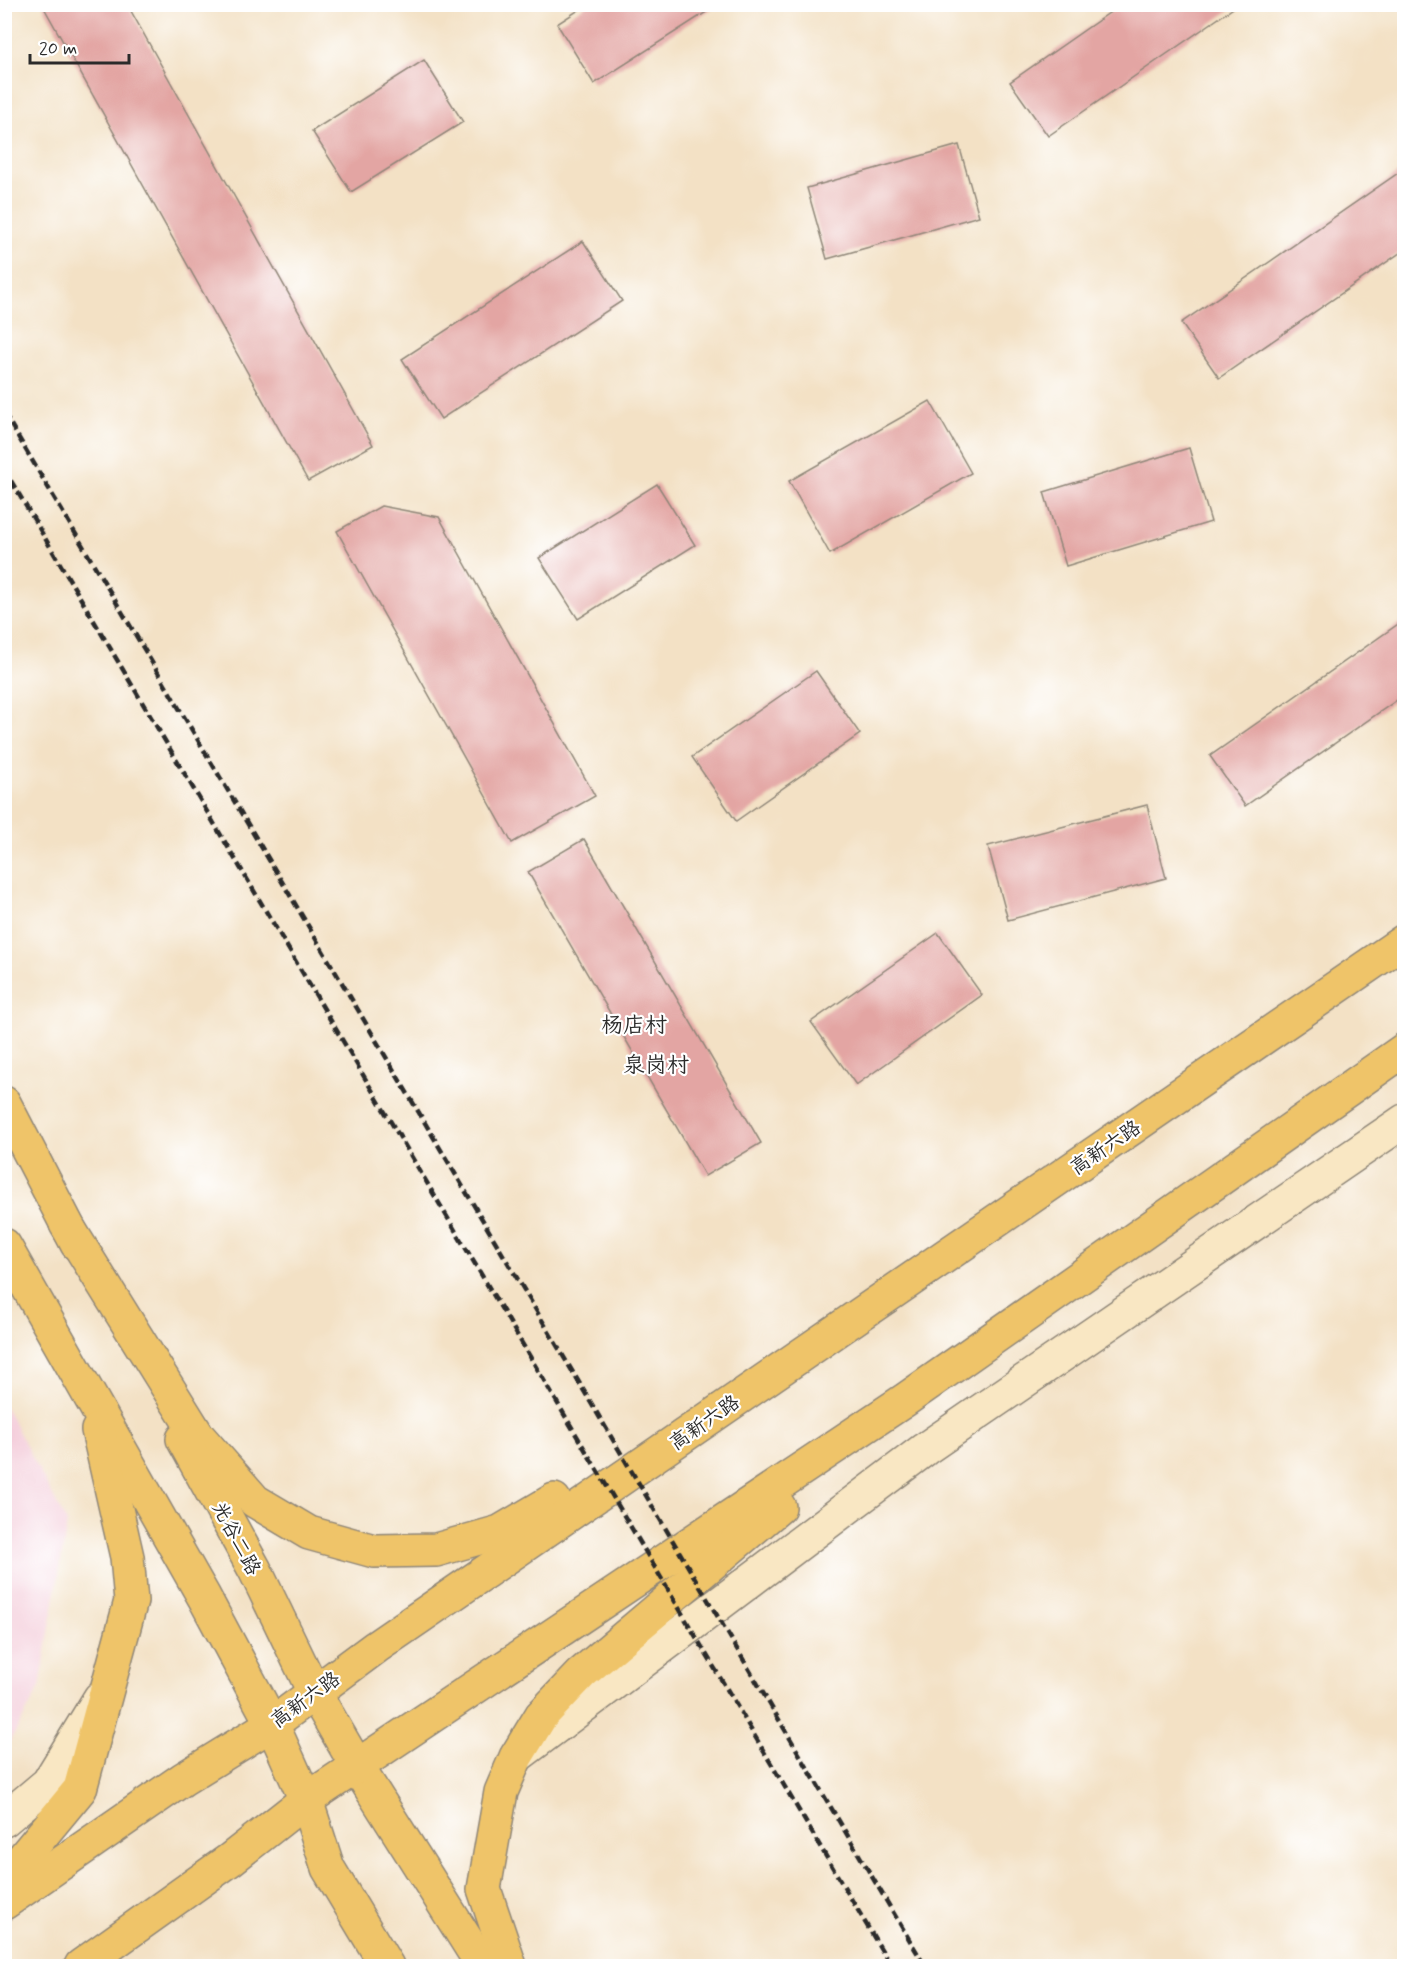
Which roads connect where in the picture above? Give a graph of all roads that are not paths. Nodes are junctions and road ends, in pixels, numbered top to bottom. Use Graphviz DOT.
graph roads {
  1 [pos="1404,941"];
  2 [pos="1404,1050"];
  3 [pos="4,1102"];
  4 [pos="1404,1121"];
  5 [pos="66,1224"];
  6 [pos="4,1245"];
  7 [pos="851,1320"];
  8 [pos="90,1396"];
  9 [pos="905,1400"];
  10 [pos="112,1678"];
  11 [pos="314,1692"];
  12 [pos="272,1724"];
  13 [pos="516,1757"];
  14 [pos="358,1768"];
  15 [pos="306,1800"];
  16 [pos="4,1820"];
  17 [pos="4,1881"];
  18 [pos="4,1903"];
  19 [pos="81,1966"];
  20 [pos="387,1966"];
  21 [pos="483,1966"];
  22 [pos="510,1966"];
  1 -- 7 [label="main road, 高新六路"];
  2 -- 9 [label="main road"];
  3 -- 5 [label="main road, 光谷二路"];
  4 -- 13 [label="street"];
  5 -- 7 [label="main road"];
  5 -- 11 [label="main road, 光谷二路"];
  6 -- 8 [label="main road"];
  7 -- 11 [label="main road, 高新六路"];
  8 -- 10 [label="main road"];
  8 -- 12 [label="main road"];
  9 -- 13 [label="main road"];
  9 -- 14 [label="main road"];
  10 -- 16 [label="street"];
  10 -- 17 [label="main road"];
  11 -- 12 [label="main road, 高新六路"];
  11 -- 14 [label="main road, 光谷二路"];
  12 -- 15 [label="main road"];
  12 -- 18 [label="main road, 高新六路"];
  13 -- 22 [label="main road"];
  14 -- 15 [label="main road"];
  14 -- 21 [label="main road, 光谷二路"];
  15 -- 19 [label="main road"];
  15 -- 20 [label="main road"];
}
